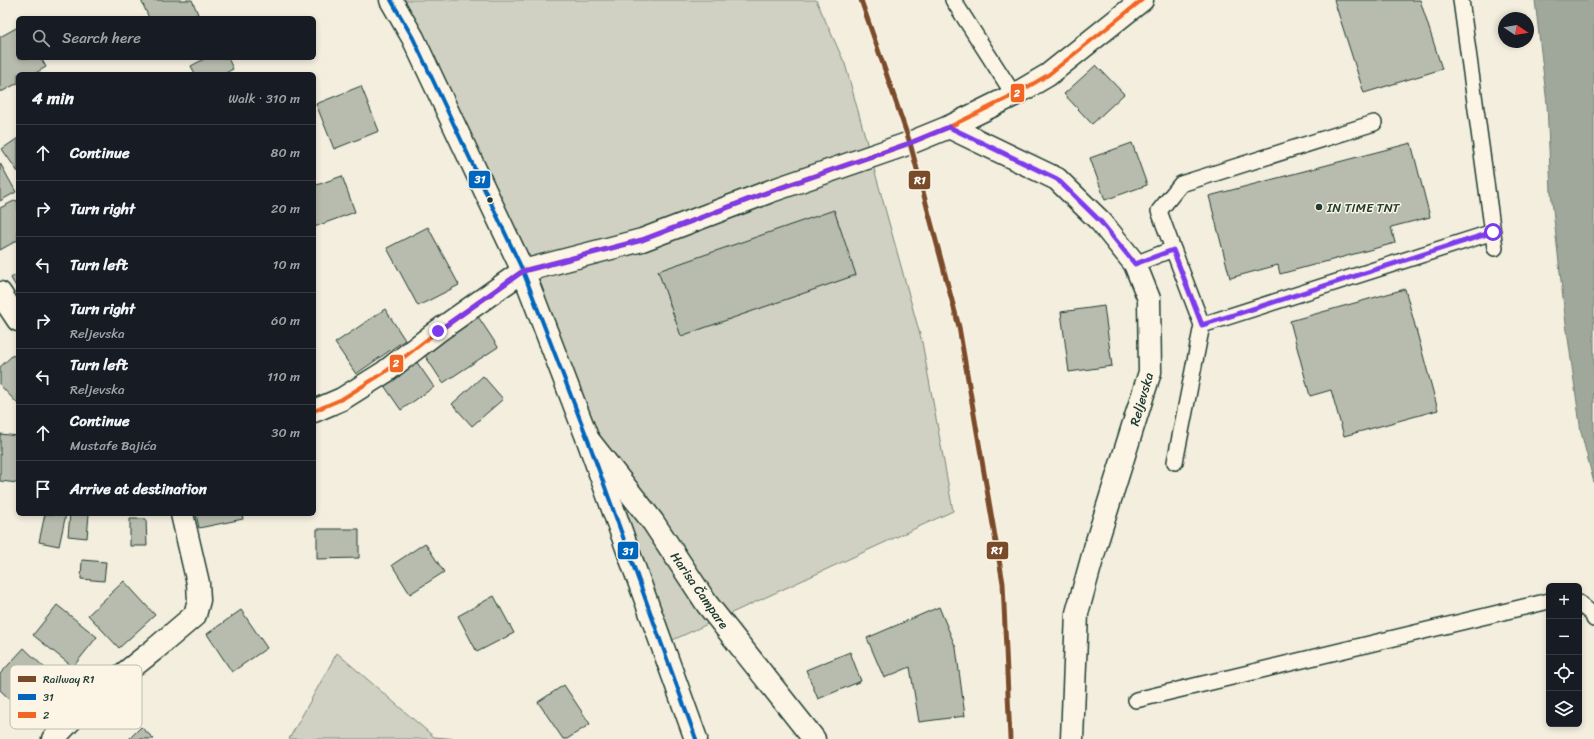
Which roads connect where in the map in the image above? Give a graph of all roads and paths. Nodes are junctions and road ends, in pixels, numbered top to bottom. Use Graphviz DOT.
graph roads {
  1 [pos="391,0"];
  2 [pos="953,0"];
  3 [pos="1142,0"];
  4 [pos="1461,0"];
  5 [pos="1014,95"];
  6 [pos="1374,123"];
  7 [pos="949,127"];
  8 [pos="1493,232"];
  9 [pos="1495,248"];
  10 [pos="1173,250"];
  11 [pos="1135,264"];
  12 [pos="523,271"];
  13 [pos="0,293"];
  14 [pos="16,317"];
  15 [pos="1202,325"];
  16 [pos="316,410"];
  17 [pos="588,440"];
  18 [pos="1175,462"];
  19 [pos="182,516"];
  20 [pos="1546,601"];
  21 [pos="1582,606"];
  22 [pos="1594,619"];
  23 [pos="135,665"];
  24 [pos="1136,700"];
  25 [pos="62,729"];
  26 [pos="53,739"];
  27 [pos="696,739"];
  28 [pos="814,739"];
  29 [pos="1072,739"];
  1 -- 12 [label="street"];
  2 -- 5 [label="lane"];
  3 -- 5 [label="street"];
  4 -- 8 [label="lane"];
  5 -- 7 [label="street"];
  6 -- 10 [label="lane"];
  7 -- 11 [label="street, Reljevska"];
  7 -- 12 [label="street"];
  8 -- 9 [label="lane"];
  8 -- 15 [label="lane"];
  10 -- 11 [label="lane"];
  10 -- 15 [label="lane"];
  11 -- 29 [label="street, Reljevska"];
  12 -- 16 [label="street"];
  12 -- 17 [label="street"];
  13 -- 14 [label="street"];
  15 -- 18 [label="lane"];
  17 -- 27 [label="street"];
  17 -- 28 [label="street, Harisa Čampare"];
  19 -- 23 [label="street"];
  20 -- 24 [label="lane"];
  21 -- 22 [label="lane"];
  25 -- 26 [label="street"];
}
